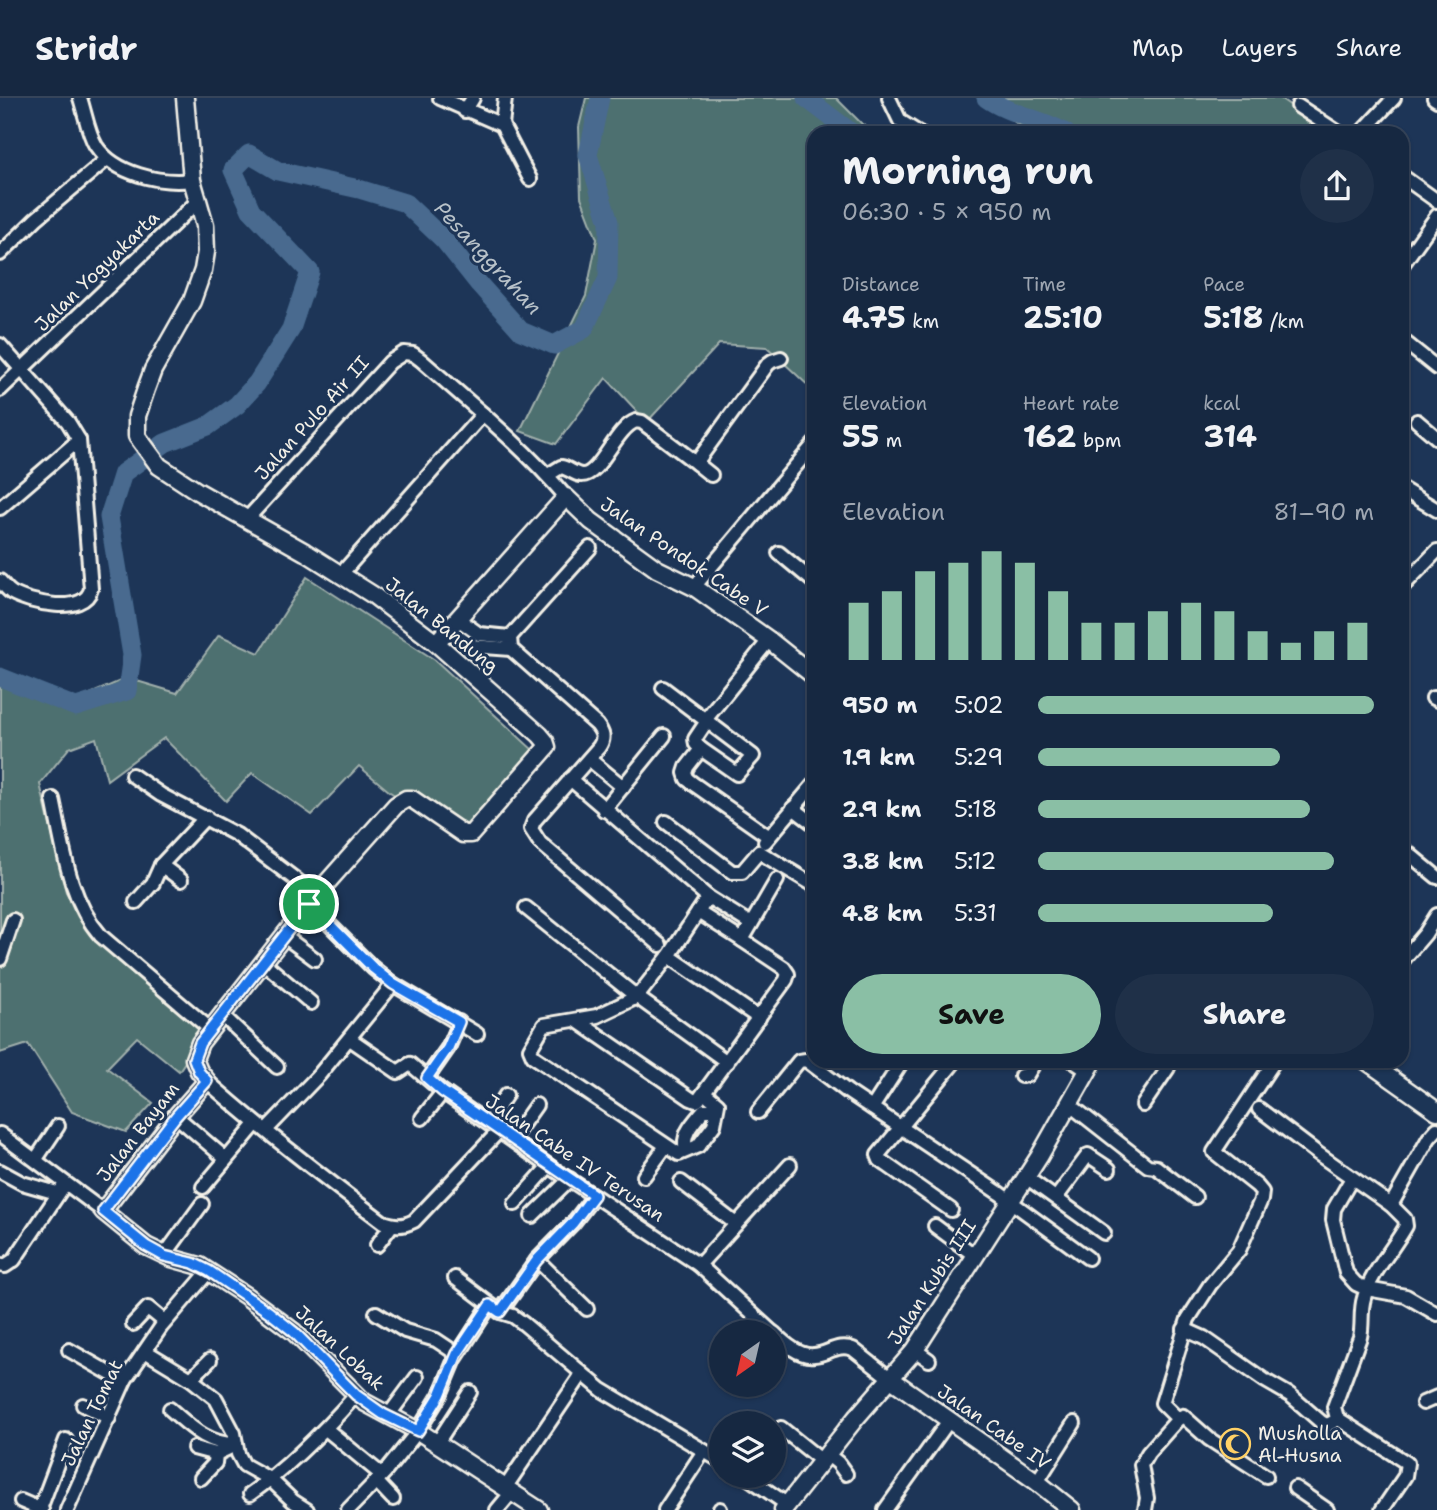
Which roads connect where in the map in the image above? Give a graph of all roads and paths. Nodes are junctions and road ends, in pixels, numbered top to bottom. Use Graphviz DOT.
graph roads {
  1 [pos="80,98"];
  2 [pos="185,98"];
  3 [pos="440,98"];
  4 [pos="472,98"];
  5 [pos="505,98"];
  6 [pos="889,98"];
  7 [pos="1394,98"];
  8 [pos="1298,106"];
  9 [pos="465,111"];
  10 [pos="502,125"];
  11 [pos="908,126"];
  12 [pos="1328,126"];
  13 [pos="1368,126"];
  14 [pos="107,159"];
  15 [pos="530,179"];
  16 [pos="192,180"];
  17 [pos="1409,181"];
  18 [pos="199,200"];
  19 [pos="1437,201"];
  20 [pos="1437,216"];
  21 [pos="0,254"];
  22 [pos="1409,255"];
  23 [pos="0,345"];
  24 [pos="1409,346"];
  25 [pos="412,354"];
  26 [pos="781,358"];
  27 [pos="1437,368"];
  28 [pos="22,369"];
  29 [pos="0,390"];
  30 [pos="483,414"];
  31 [pos="1417,421"];
  32 [pos="1437,438"];
  33 [pos="79,440"];
  34 [pos="807,455"];
  35 [pos="696,463"];
  36 [pos="548,475"];
  37 [pos="711,475"];
  38 [pos="1409,493"];
  39 [pos="566,497"];
  40 [pos="0,508"];
  41 [pos="1437,510"];
  42 [pos="247,519"];
  43 [pos="590,548"];
  44 [pos="1437,551"];
  45 [pos="779,553"];
  46 [pos="341,574"];
  47 [pos="807,576"];
  48 [pos="1409,580"];
  49 [pos="0,581"];
  50 [pos="694,587"];
  51 [pos="453,624"];
  52 [pos="769,640"];
  53 [pos="436,643"];
  54 [pos="510,643"];
  55 [pos="807,665"];
  56 [pos="663,688"];
  57 [pos="706,720"];
  58 [pos="664,736"];
  59 [pos="701,749"];
  60 [pos="589,759"];
  61 [pos="132,775"];
  62 [pos="570,779"];
  63 [pos="623,787"];
  64 [pos="807,793"];
  65 [pos="53,799"];
  66 [pos="793,808"];
  67 [pos="604,810"];
  68 [pos="206,817"];
  69 [pos="807,819"];
  70 [pos="666,822"];
  71 [pos="768,836"];
  72 [pos="759,852"];
  73 [pos="1409,854"];
  74 [pos="160,865"];
  75 [pos="1437,877"];
  76 [pos="181,880"];
  77 [pos="778,880"];
  78 [pos="807,881"];
  79 [pos="708,897"];
  80 [pos="312,899"];
  81 [pos="136,902"];
  82 [pos="526,908"];
  83 [pos="698,912"];
  84 [pos="1437,915"];
  85 [pos="13,920"];
  86 [pos="751,924"];
  87 [pos="284,936"];
  88 [pos="743,940"];
  89 [pos="660,945"];
  90 [pos="1409,947"];
  91 [pos="669,956"];
  92 [pos="0,959"];
  93 [pos="316,959"];
  94 [pos="264,963"];
  95 [pos="393,984"];
  96 [pos="637,997"];
  97 [pos="311,1003"];
  98 [pos="221,1014"];
  99 [pos="759,1018"];
  100 [pos="576,1020"];
  101 [pos="459,1022"];
  102 [pos="210,1029"];
  103 [pos="477,1034"];
  104 [pos="350,1039"];
  105 [pos="807,1060"];
  106 [pos="727,1062"];
  107 [pos="277,1068"];
  108 [pos="820,1068"];
  109 [pos="898,1068"];
  110 [pos="949,1068"];
  111 [pos="1031,1068"];
  112 [pos="1090,1068"];
  113 [pos="1163,1068"];
  114 [pos="1270,1068"];
  115 [pos="1376,1068"];
  116 [pos="1021,1076"];
  117 [pos="427,1078"];
  118 [pos="207,1081"];
  119 [pos="443,1092"];
  120 [pos="705,1093"];
  121 [pos="506,1095"];
  122 [pos="1069,1104"];
  123 [pos="536,1105"];
  124 [pos="1143,1105"];
  125 [pos="872,1108"];
  126 [pos="1259,1109"];
  127 [pos="1437,1111"];
  128 [pos="758,1112"];
  129 [pos="176,1116"];
  130 [pos="422,1118"];
  131 [pos="488,1122"];
  132 [pos="58,1126"];
  133 [pos="900,1126"];
  134 [pos="261,1127"];
  135 [pos="1437,1129"];
  136 [pos="500,1130"];
  137 [pos="0,1135"];
  138 [pos="512,1139"];
  139 [pos="666,1146"];
  140 [pos="36,1159"];
  141 [pos="226,1159"];
  142 [pos="790,1165"];
  143 [pos="550,1166"];
  144 [pos="1109,1169"];
  145 [pos="0,1171"];
  146 [pos="644,1176"];
  147 [pos="1027,1177"];
  148 [pos="1352,1178"];
  149 [pos="570,1179"];
  150 [pos="681,1182"];
  151 [pos="203,1187"];
  152 [pos="61,1188"];
  153 [pos="594,1195"];
  154 [pos="1195,1197"];
  155 [pos="1056,1198"];
  156 [pos="1010,1201"];
  157 [pos="515,1204"];
  158 [pos="202,1205"];
  159 [pos="1391,1205"];
  160 [pos="951,1210"];
  161 [pos="103,1211"];
  162 [pos="532,1216"];
  163 [pos="736,1224"];
  164 [pos="392,1225"];
  165 [pos="935,1227"];
  166 [pos="1104,1233"];
  167 [pos="377,1245"];
  168 [pos="974,1255"];
  169 [pos="164,1256"];
  170 [pos="1088,1258"];
  171 [pos="537,1260"];
  172 [pos="0,1265"];
  173 [pos="699,1265"];
  174 [pos="209,1271"];
  175 [pos="455,1278"];
  176 [pos="1367,1289"];
  177 [pos="495,1309"];
  178 [pos="587,1309"];
  179 [pos="376,1313"];
  180 [pos="1437,1314"];
  181 [pos="760,1320"];
  182 [pos="165,1322"];
  183 [pos="132,1324"];
  184 [pos="1184,1329"];
  185 [pos="786,1343"];
  186 [pos="73,1348"];
  187 [pos="915,1350"];
  188 [pos="145,1351"];
  189 [pos="457,1354"];
  190 [pos="210,1360"];
  191 [pos="929,1360"];
  192 [pos="582,1374"];
  193 [pos="418,1377"];
  194 [pos="191,1379"];
  195 [pos="891,1379"];
  196 [pos="125,1380"];
  197 [pos="470,1392"];
  198 [pos="356,1395"];
  199 [pos="1437,1398"];
  200 [pos="1423,1403"];
  201 [pos="83,1405"];
  202 [pos="170,1409"];
  203 [pos="388,1416"];
  204 [pos="109,1418"];
  205 [pos="1178,1419"];
  206 [pos="1339,1419"];
  207 [pos="948,1422"];
  208 [pos="1074,1423"];
  209 [pos="326,1429"];
  210 [pos="418,1431"];
  211 [pos="786,1431"];
  212 [pos="66,1440"];
  213 [pos="437,1443"];
  214 [pos="236,1444"];
  215 [pos="194,1448"];
  216 [pos="704,1451"];
  217 [pos="216,1454"];
  218 [pos="709,1454"];
  219 [pos="825,1458"];
  220 [pos="846,1474"];
  221 [pos="1266,1476"];
  222 [pos="201,1478"];
  223 [pos="379,1478"];
  224 [pos="271,1480"];
  225 [pos="1037,1482"];
  226 [pos="761,1488"];
  227 [pos="1295,1488"];
  228 [pos="508,1490"];
  229 [pos="250,1494"];
  230 [pos="393,1499"];
  231 [pos="21,1501"];
  232 [pos="290,1506"];
  233 [pos="785,1507"];
  234 [pos="1148,1509"];
  235 [pos="41,1510"];
  236 [pos="67,1510"];
  237 [pos="307,1510"];
  238 [pos="348,1510"];
  239 [pos="497,1510"];
  240 [pos="539,1510"];
  241 [pos="665,1510"];
  242 [pos="884,1510"];
  243 [pos="1071,1510"];
  244 [pos="1327,1510"];
  245 [pos="1382,1510"];
  1 -- 14 [label="street"];
  2 -- 16 [label="street, Jalan Bandung"];
  3 -- 9 [label="street"];
  4 -- 9 [label="street"];
  5 -- 10 [label="street"];
  6 -- 11 [label="street"];
  7 -- 13 [label="street"];
  8 -- 12 [label="street"];
  9 -- 10 [label="street"];
  10 -- 15 [label="street"];
  14 -- 16 [label="street"];
  14 -- 21 [label="street"];
  16 -- 18 [label="street, Jalan Bandung"];
  17 -- 19 [label="street"];
  18 -- 28 [label="street, Jalan Yogyakarta"];
  18 -- 42 [label="street, Jalan Bandung"];
  20 -- 22 [label="street"];
  23 -- 28 [label="street"];
  24 -- 27 [label="street"];
  25 -- 30 [label="street, Jalan Pondok Cabe V"];
  25 -- 42 [label="street, Jalan Pulo Air II"];
  26 -- 35 [label="street"];
  28 -- 29 [label="street, Jalan Yogyakarta"];
  28 -- 33 [label="street"];
  30 -- 36 [label="street, Jalan Pondok Cabe V"];
  30 -- 46 [label="street"];
  31 -- 32 [label="street"];
  33 -- 40 [label="street"];
  33 -- 49 [label="street"];
  34 -- 50 [label="street"];
  35 -- 36 [label="street"];
  35 -- 37 [label="street"];
  36 -- 39 [label="street, Jalan Pondok Cabe V"];
  38 -- 41 [label="street"];
  39 -- 50 [label="street, Jalan Pondok Cabe V"];
  39 -- 51 [label="street"];
  42 -- 46 [label="street, Jalan Bandung"];
  43 -- 54 [label="street"];
  44 -- 48 [label="street"];
  45 -- 47 [label="street"];
  46 -- 53 [label="street, Jalan Bandung"];
  50 -- 52 [label="street, Jalan Pondok Cabe V"];
  51 -- 53 [label="street"];
  51 -- 54 [label="street"];
  52 -- 55 [label="street, Jalan Pondok Cabe V"];
  52 -- 57 [label="street"];
  53 -- 80 [label="street, Jalan Bandung"];
  54 -- 60 [label="street"];
  56 -- 57 [label="street"];
  57 -- 59 [label="street"];
  57 -- 59 [label="street"];
  58 -- 63 [label="street"];
  59 -- 71 [label="street"];
  60 -- 62 [label="street"];
  60 -- 63 [label="street"];
  61 -- 68 [label="street"];
  62 -- 67 [label="street"];
  62 -- 89 [label="street"];
  63 -- 67 [label="street"];
  64 -- 66 [label="street"];
  65 -- 102 [label="street"];
  66 -- 69 [label="street"];
  66 -- 71 [label="street"];
  67 -- 79 [label="street"];
  68 -- 74 [label="street"];
  68 -- 80 [label="street"];
  70 -- 72 [label="street"];
  71 -- 72 [label="street"];
  72 -- 78 [label="street"];
  73 -- 75 [label="street"];
  74 -- 76 [label="street"];
  74 -- 81 [label="street"];
  77 -- 86 [label="street"];
  79 -- 83 [label="street"];
  79 -- 86 [label="street"];
  80 -- 87 [label="street, Jalan Bandung"];
  80 -- 95 [label="street"];
  82 -- 96 [label="street"];
  83 -- 88 [label="street"];
  83 -- 91 [label="street"];
  84 -- 90 [label="street"];
  85 -- 92 [label="street"];
  86 -- 88 [label="street"];
  87 -- 93 [label="street"];
  87 -- 94 [label="street, Jalan Bandung"];
  88 -- 99 [label="street"];
  91 -- 96 [label="street"];
  91 -- 99 [label="street"];
  94 -- 97 [label="street"];
  94 -- 98 [label="street, Jalan Bandung"];
  95 -- 101 [label="street"];
  95 -- 104 [label="street"];
  96 -- 100 [label="street"];
  96 -- 106 [label="street"];
  98 -- 102 [label="street, Jalan Bandung"];
  98 -- 107 [label="street"];
  99 -- 106 [label="street"];
  100 -- 120 [label="street"];
  100 -- 139 [label="street"];
  101 -- 103 [label="street"];
  101 -- 117 [label="street"];
  102 -- 118 [label="street, Jalan Bandung"];
  104 -- 117 [label="street, Jalan Cabe IV Terusan"];
  104 -- 134 [label="street"];
  105 -- 128 [label="street"];
  106 -- 120 [label="street"];
  108 -- 125 [label="street"];
  109 -- 125 [label="street"];
  110 -- 133 [label="street"];
  111 -- 116 [label="street"];
  112 -- 122 [label="street, Jalan Kubis III"];
  113 -- 124 [label="street"];
  114 -- 184 [label="street"];
  115 -- 127 [label="street"];
  117 -- 119 [label="street, Jalan Cabe IV Terusan"];
  118 -- 129 [label="street, Jalan Bayam"];
  118 -- 134 [label="street"];
  119 -- 130 [label="street"];
  119 -- 131 [label="street, Jalan Cabe IV Terusan"];
  120 -- 139 [label="street"];
  121 -- 131 [label="street"];
  122 -- 147 [label="street, Jalan Kubis III"];
  122 -- 154 [label="street"];
  123 -- 138 [label="street"];
  125 -- 133 [label="street"];
  126 -- 148 [label="street"];
  129 -- 141 [label="street"];
  129 -- 161 [label="street, Jalan Bayam"];
  131 -- 136 [label="street, Jalan Cabe IV Terusan"];
  132 -- 140 [label="street"];
  133 -- 156 [label="street"];
  133 -- 160 [label="street"];
  134 -- 141 [label="street"];
  134 -- 164 [label="street"];
  135 -- 159 [label="street"];
  136 -- 138 [label="street, Jalan Cabe IV Terusan"];
  136 -- 164 [label="street"];
  137 -- 140 [label="street"];
  138 -- 143 [label="street, Jalan Cabe IV Terusan"];
  139 -- 146 [label="street"];
  140 -- 152 [label="street"];
  141 -- 151 [label="street"];
  142 -- 163 [label="street"];
  143 -- 149 [label="street, Jalan Cabe IV Terusan"];
  143 -- 157 [label="street"];
  144 -- 155 [label="street"];
  145 -- 152 [label="street"];
  147 -- 155 [label="street"];
  147 -- 156 [label="street, Jalan Kubis III"];
  148 -- 159 [label="street"];
  148 -- 176 [label="street"];
  149 -- 153 [label="street, Jalan Cabe IV Terusan"];
  149 -- 162 [label="street"];
  150 -- 163 [label="street"];
  152 -- 161 [label="street, Jalan Lobak"];
  152 -- 172 [label="street"];
  153 -- 171 [label="street"];
  153 -- 173 [label="street, Jalan Cabe IV Terusan"];
  155 -- 166 [label="street"];
  156 -- 168 [label="street, Jalan Kubis III"];
  156 -- 170 [label="street"];
  158 -- 169 [label="street"];
  159 -- 176 [label="street"];
  161 -- 169 [label="street, Jalan Lobak"];
  163 -- 173 [label="street"];
  164 -- 167 [label="street"];
  165 -- 168 [label="street"];
  168 -- 187 [label="street, Jalan Kubis III"];
  169 -- 174 [label="street, Jalan Lobak"];
  171 -- 177 [label="street"];
  171 -- 178 [label="street"];
  173 -- 181 [label="street, Jalan Cabe IV Terusan"];
  174 -- 182 [label="street, Jalan Tomat"];
  174 -- 198 [label="street, Jalan Lobak"];
  175 -- 177 [label="street"];
  176 -- 180 [label="street"];
  176 -- 206 [label="street"];
  177 -- 189 [label="street"];
  177 -- 192 [label="street"];
  179 -- 189 [label="street"];
  182 -- 183 [label="street"];
  182 -- 188 [label="street, Jalan Tomat"];
  184 -- 205 [label="street"];
  184 -- 206 [label="street"];
  185 -- 195 [label="street, Jalan Cabe IV Terusan"];
  186 -- 196 [label="street"];
  187 -- 191 [label="street"];
  187 -- 195 [label="street, Jalan Kubis III"];
  188 -- 194 [label="street"];
  188 -- 196 [label="street, Jalan Tomat"];
  189 -- 210 [label="street"];
  190 -- 194 [label="street"];
  192 -- 216 [label="street"];
  192 -- 228 [label="street"];
  193 -- 203 [label="street"];
  194 -- 214 [label="street"];
  195 -- 207 [label="street, Jalan Cabe IV"];
  195 -- 219 [label="street, Jalan Kubis III"];
  196 -- 204 [label="street, Jalan Tomat"];
  197 -- 213 [label="street"];
  198 -- 203 [label="street, Jalan Lobak"];
  198 -- 209 [label="street"];
  199 -- 200 [label="street"];
  201 -- 204 [label="street"];
  202 -- 214 [label="street"];
  203 -- 210 [label="street, Jalan Lobak"];
  204 -- 236 [label="street, Jalan Tomat"];
  205 -- 221 [label="street"];
  205 -- 234 [label="street"];
  206 -- 245 [label="street"];
  207 -- 225 [label="street, Jalan Cabe IV"];
  207 -- 242 [label="street"];
  208 -- 225 [label="street"];
  209 -- 223 [label="street"];
  209 -- 224 [label="street"];
  210 -- 213 [label="street, Jalan Lobak"];
  210 -- 223 [label="street"];
  211 -- 219 [label="street"];
  212 -- 235 [label="street"];
  213 -- 228 [label="street, Jalan Lobak"];
  214 -- 217 [label="street"];
  214 -- 224 [label="street"];
  215 -- 217 [label="street"];
  216 -- 218 [label="street"];
  216 -- 241 [label="street"];
  217 -- 222 [label="street"];
  219 -- 220 [label="street"];
  219 -- 233 [label="street, Jalan Kubis III"];
  223 -- 230 [label="street"];
  223 -- 238 [label="street"];
  224 -- 229 [label="street"];
  224 -- 232 [label="street"];
  225 -- 243 [label="street, Jalan Cabe IV"];
  226 -- 233 [label="street"];
  227 -- 244 [label="street"];
  228 -- 239 [label="street"];
  228 -- 240 [label="street, Jalan Lobak"];
  231 -- 235 [label="street"];
  232 -- 237 [label="street"];
}
